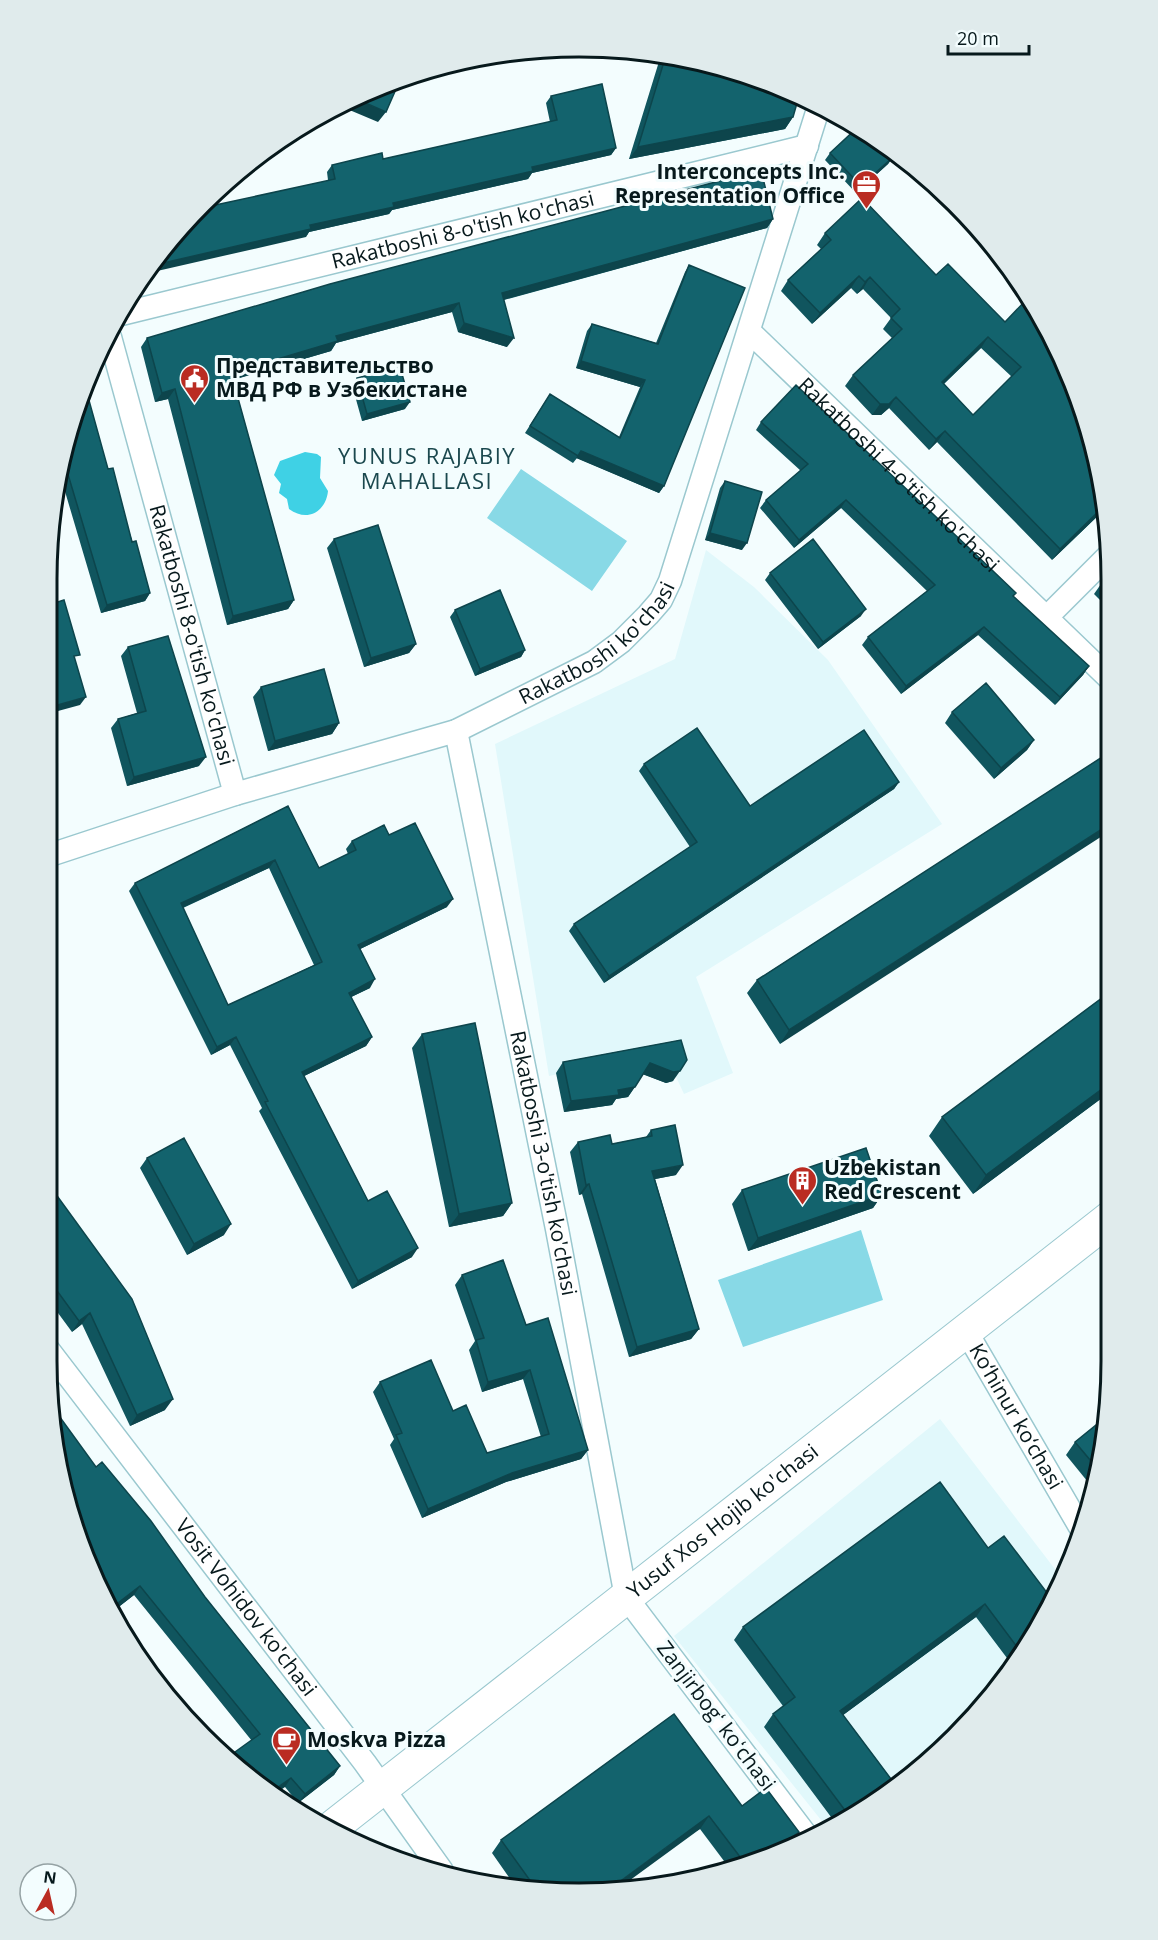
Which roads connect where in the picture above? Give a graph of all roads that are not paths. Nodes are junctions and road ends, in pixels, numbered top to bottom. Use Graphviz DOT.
graph roads {
  1 [pos="822,117"];
  2 [pos="807,146"];
  3 [pos="131,312"];
  4 [pos="750,332"];
  5 [pos="112,346"];
  6 [pos="1101,563"];
  7 [pos="1046,618"];
  8 [pos="1101,670"];
  9 [pos="456,731"];
  10 [pos="235,794"];
  11 [pos="57,853"];
  12 [pos="1101,1225"];
  13 [pos="966,1331"];
  14 [pos="57,1362"];
  15 [pos="1076,1520"];
  16 [pos="626,1597"];
  17 [pos="383,1788"];
  18 [pos="337,1823"];
  19 [pos="804,1832"];
  20 [pos="436,1863"];
  1 -- 2 [label="street, Rakatboshi ko'chasi"];
  2 -- 3 [label="street, Rakatboshi 8-o'tish ko'chasi"];
  2 -- 4 [label="street, Rakatboshi ko'chasi"];
  4 -- 7 [label="street, Rakatboshi 4-o'tish ko'chasi"];
  4 -- 9 [label="street, Rakatboshi ko'chasi"];
  5 -- 10 [label="street, Rakatboshi 8-o'tish ko'chasi"];
  6 -- 7 [label="street"];
  7 -- 8 [label="street, Rakatboshi 4-o'tish ko'chasi"];
  9 -- 10 [label="street, Rakatboshi ko'chasi"];
  9 -- 16 [label="street, Rakatboshi 3-o'tish ko'chasi"];
  10 -- 11 [label="street, Rakatboshi ko'chasi"];
  12 -- 13 [label="main road, Yusuf Xos Hojib ko'chasi"];
  13 -- 15 [label="street, Ko‘hinur ko‘chasi"];
  13 -- 16 [label="main road, Yusuf Xos Hojib ko'chasi"];
  14 -- 17 [label="street, Vosit Vohidov ko'chasi"];
  16 -- 17 [label="main road, Yusuf Xos Hojib ko'chasi"];
  16 -- 19 [label="street, Zanjirbogʻ koʻchasi"];
  17 -- 18 [label="main road, Yusuf Xos Hojib ko'chasi"];
  17 -- 20 [label="street, Vosit Vohidov ko'chasi"];
}
